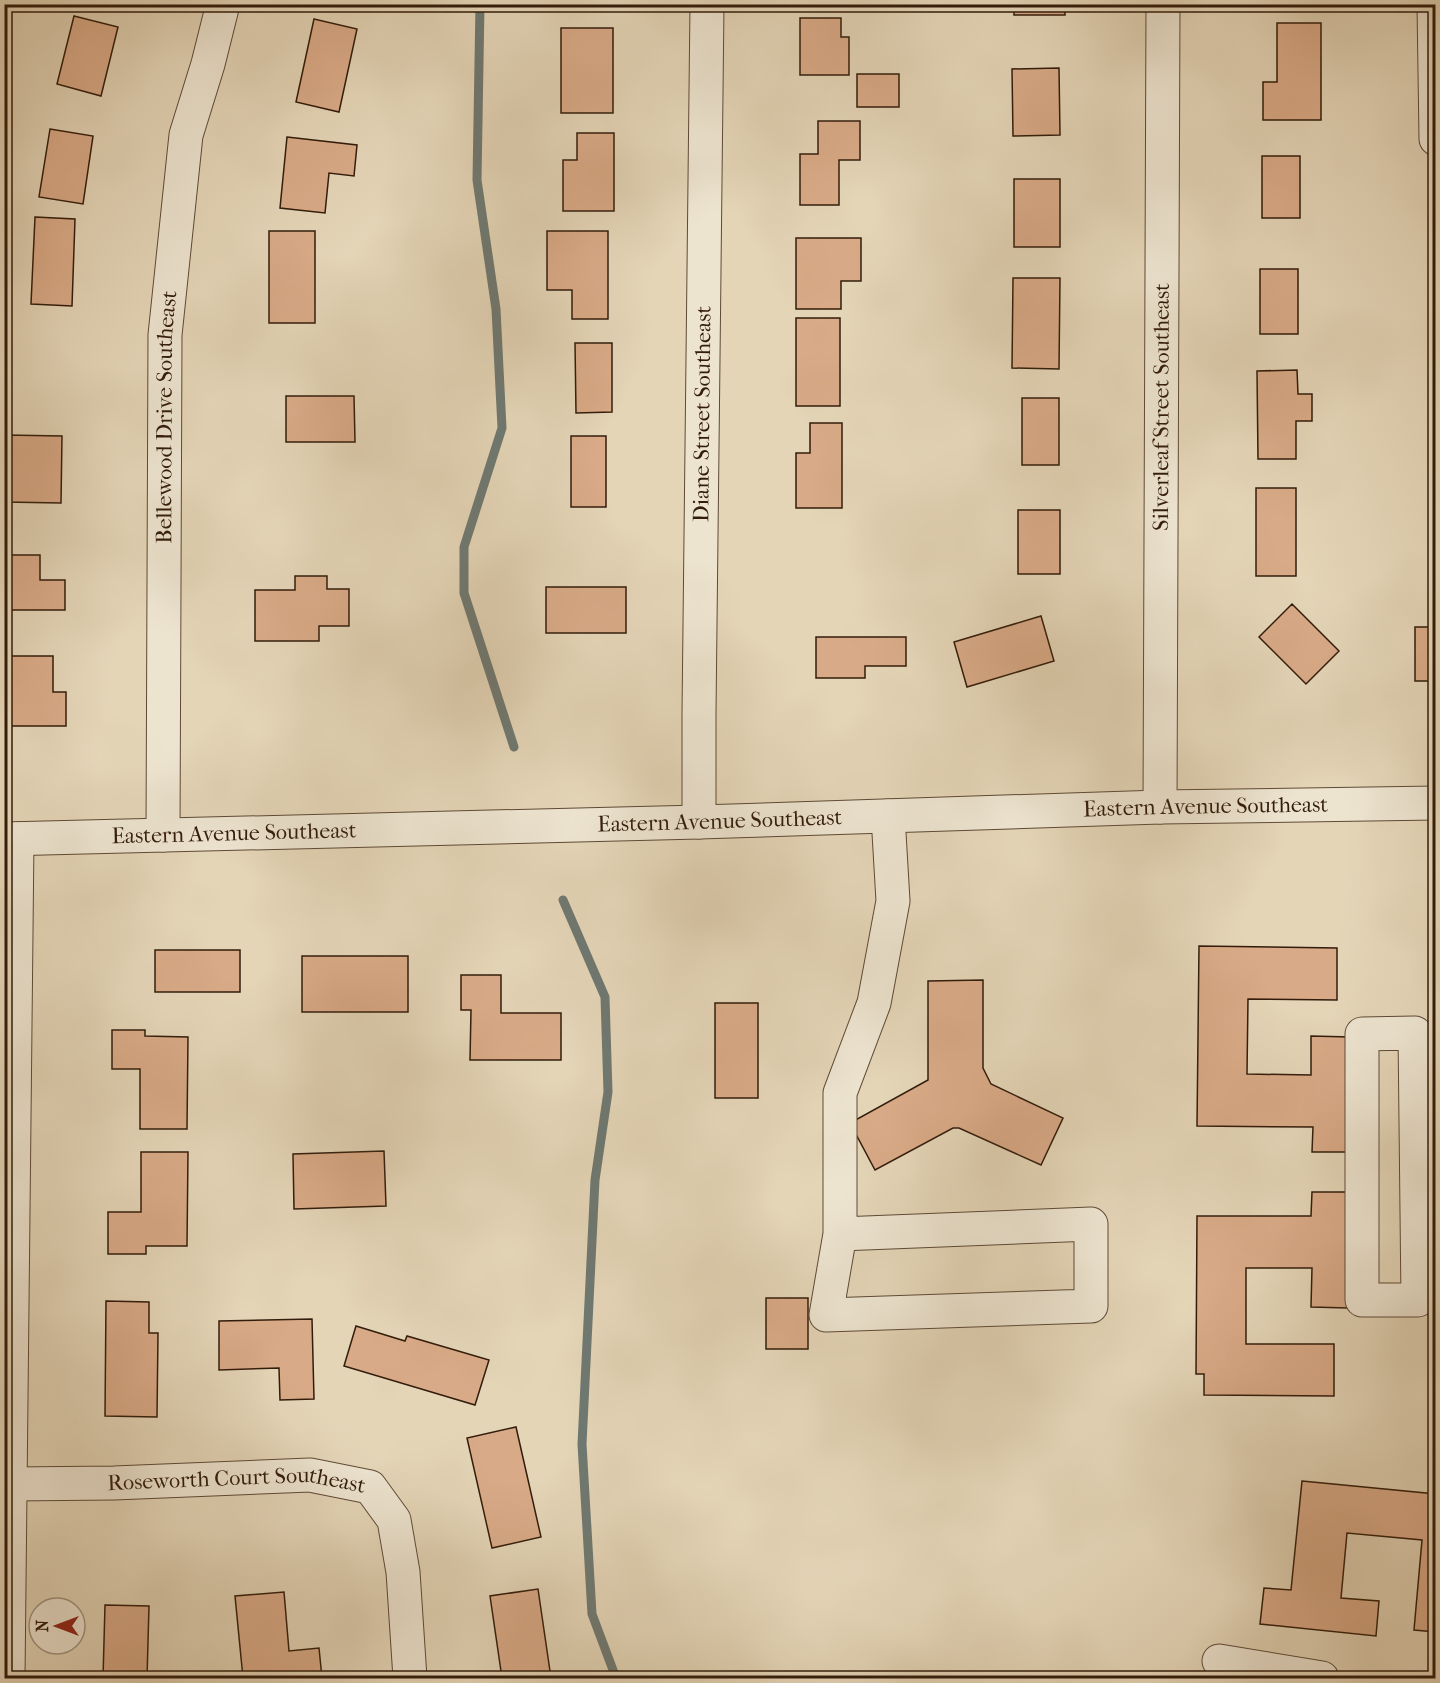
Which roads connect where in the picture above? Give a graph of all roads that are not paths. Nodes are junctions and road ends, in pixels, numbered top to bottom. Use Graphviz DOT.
graph roads {
  1 [pos="223,4"];
  2 [pos="707,4"];
  3 [pos="1163,4"];
  4 [pos="1434,4"];
  5 [pos="1436,139"];
  6 [pos="1436,803"];
  7 [pos="1160,807"];
  8 [pos="888,816"];
  9 [pos="699,822"];
  10 [pos="163,835"];
  11 [pos="11,839"];
  12 [pos="1426,1168"];
  13 [pos="840,1234"];
  14 [pos="11,1484"];
  15 [pos="1219,1661"];
  16 [pos="8,1678"];
  17 [pos="410,1678"];
  18 [pos="1322,1678"];
  1 -- 10 [label="street, Bellewood Drive Southeast"];
  2 -- 9 [label="street, Diane Street Southeast"];
  3 -- 7 [label="street, Silverleaf Street Southeast"];
  4 -- 5 [label="street"];
  6 -- 7 [label="street, Eastern Avenue Southeast"];
  7 -- 8 [label="street, Eastern Avenue Southeast"];
  8 -- 9 [label="street, Eastern Avenue Southeast"];
  8 -- 13 [label="street"];
  9 -- 10 [label="street, Eastern Avenue Southeast"];
  10 -- 11 [label="street, Eastern Avenue Southeast"];
  11 -- 14 [label="street"];
  12 -- 12 [label="street"];
  13 -- 13 [label="street"];
  14 -- 16 [label="street"];
  14 -- 17 [label="street, Roseworth Court Southeast"];
  15 -- 18 [label="street"];
}
